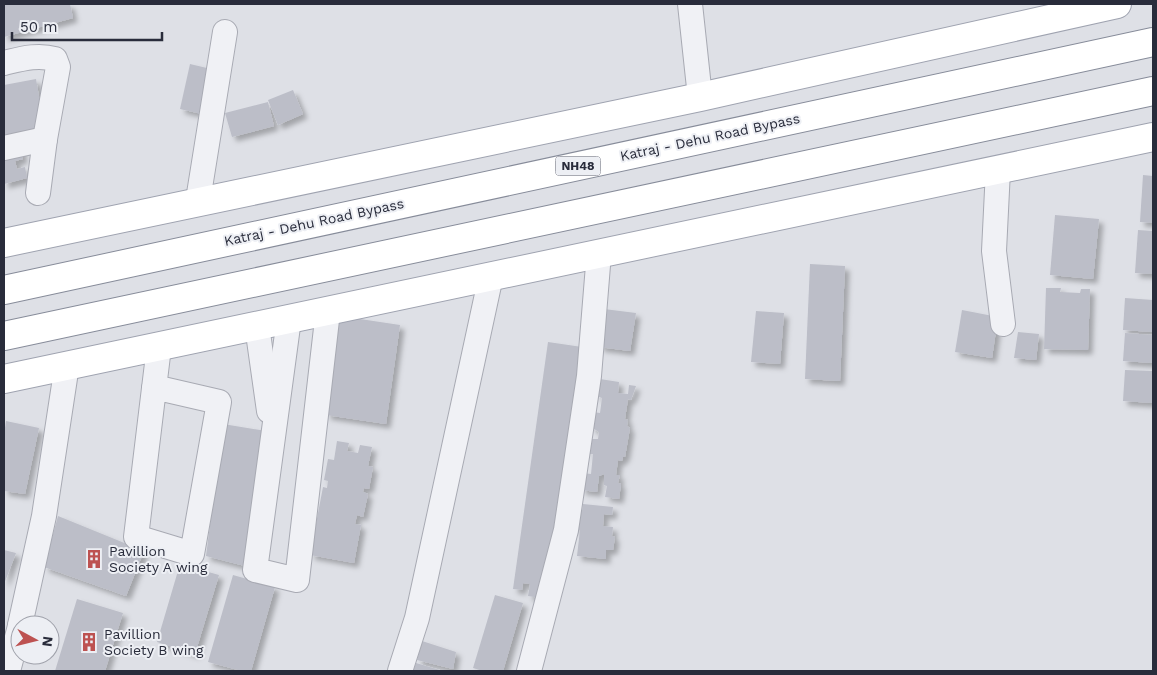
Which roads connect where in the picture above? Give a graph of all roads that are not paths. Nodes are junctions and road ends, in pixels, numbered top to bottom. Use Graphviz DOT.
graph roads {
  1 [pos="690,4"];
  2 [pos="1117,4"];
  3 [pos="1070,9"];
  4 [pos="225,32"];
  5 [pos="1153,42"];
  6 [pos="4,63"];
  7 [pos="1153,91"];
  8 [pos="700,97"];
  9 [pos="1153,137"];
  10 [pos="45,139"];
  11 [pos="4,148"];
  12 [pos="998,170"];
  13 [pos="38,192"];
  14 [pos="198,200"];
  15 [pos="4,243"];
  16 [pos="599,253"];
  17 [pos="491,276"];
  18 [pos="4,290"];
  19 [pos="328,311"];
  20 [pos="289,319"];
  21 [pos="1003,324"];
  22 [pos="257,326"];
  23 [pos="4,336"];
  24 [pos="158,348"];
  25 [pos="67,365"];
  26 [pos="4,379"];
  27 [pos="154,387"];
  28 [pos="248,567"];
  29 [pos="22,615"];
  30 [pos="400,671"];
  31 [pos="529,671"];
  1 -- 8 [label="street"];
  2 -- 3 [label="main road"];
  3 -- 8 [label="main road"];
  4 -- 14 [label="street"];
  5 -- 18 [label="main road, Katraj - Dehu Road Bypass / NH48"];
  6 -- 10 [label="street"];
  7 -- 23 [label="main road"];
  8 -- 14 [label="main road"];
  9 -- 12 [label="main road"];
  10 -- 11 [label="street"];
  10 -- 13 [label="street"];
  12 -- 16 [label="main road"];
  12 -- 21 [label="street"];
  14 -- 15 [label="main road"];
  16 -- 17 [label="main road"];
  16 -- 31 [label="street"];
  17 -- 19 [label="main road"];
  17 -- 30 [label="street"];
  19 -- 20 [label="main road"];
  19 -- 20 [label="street"];
  20 -- 22 [label="main road"];
  22 -- 24 [label="main road"];
  22 -- 28 [label="street"];
  24 -- 25 [label="main road"];
  24 -- 27 [label="street"];
  25 -- 26 [label="main road"];
  25 -- 29 [label="street"];
  27 -- 27 [label="street"];
}
